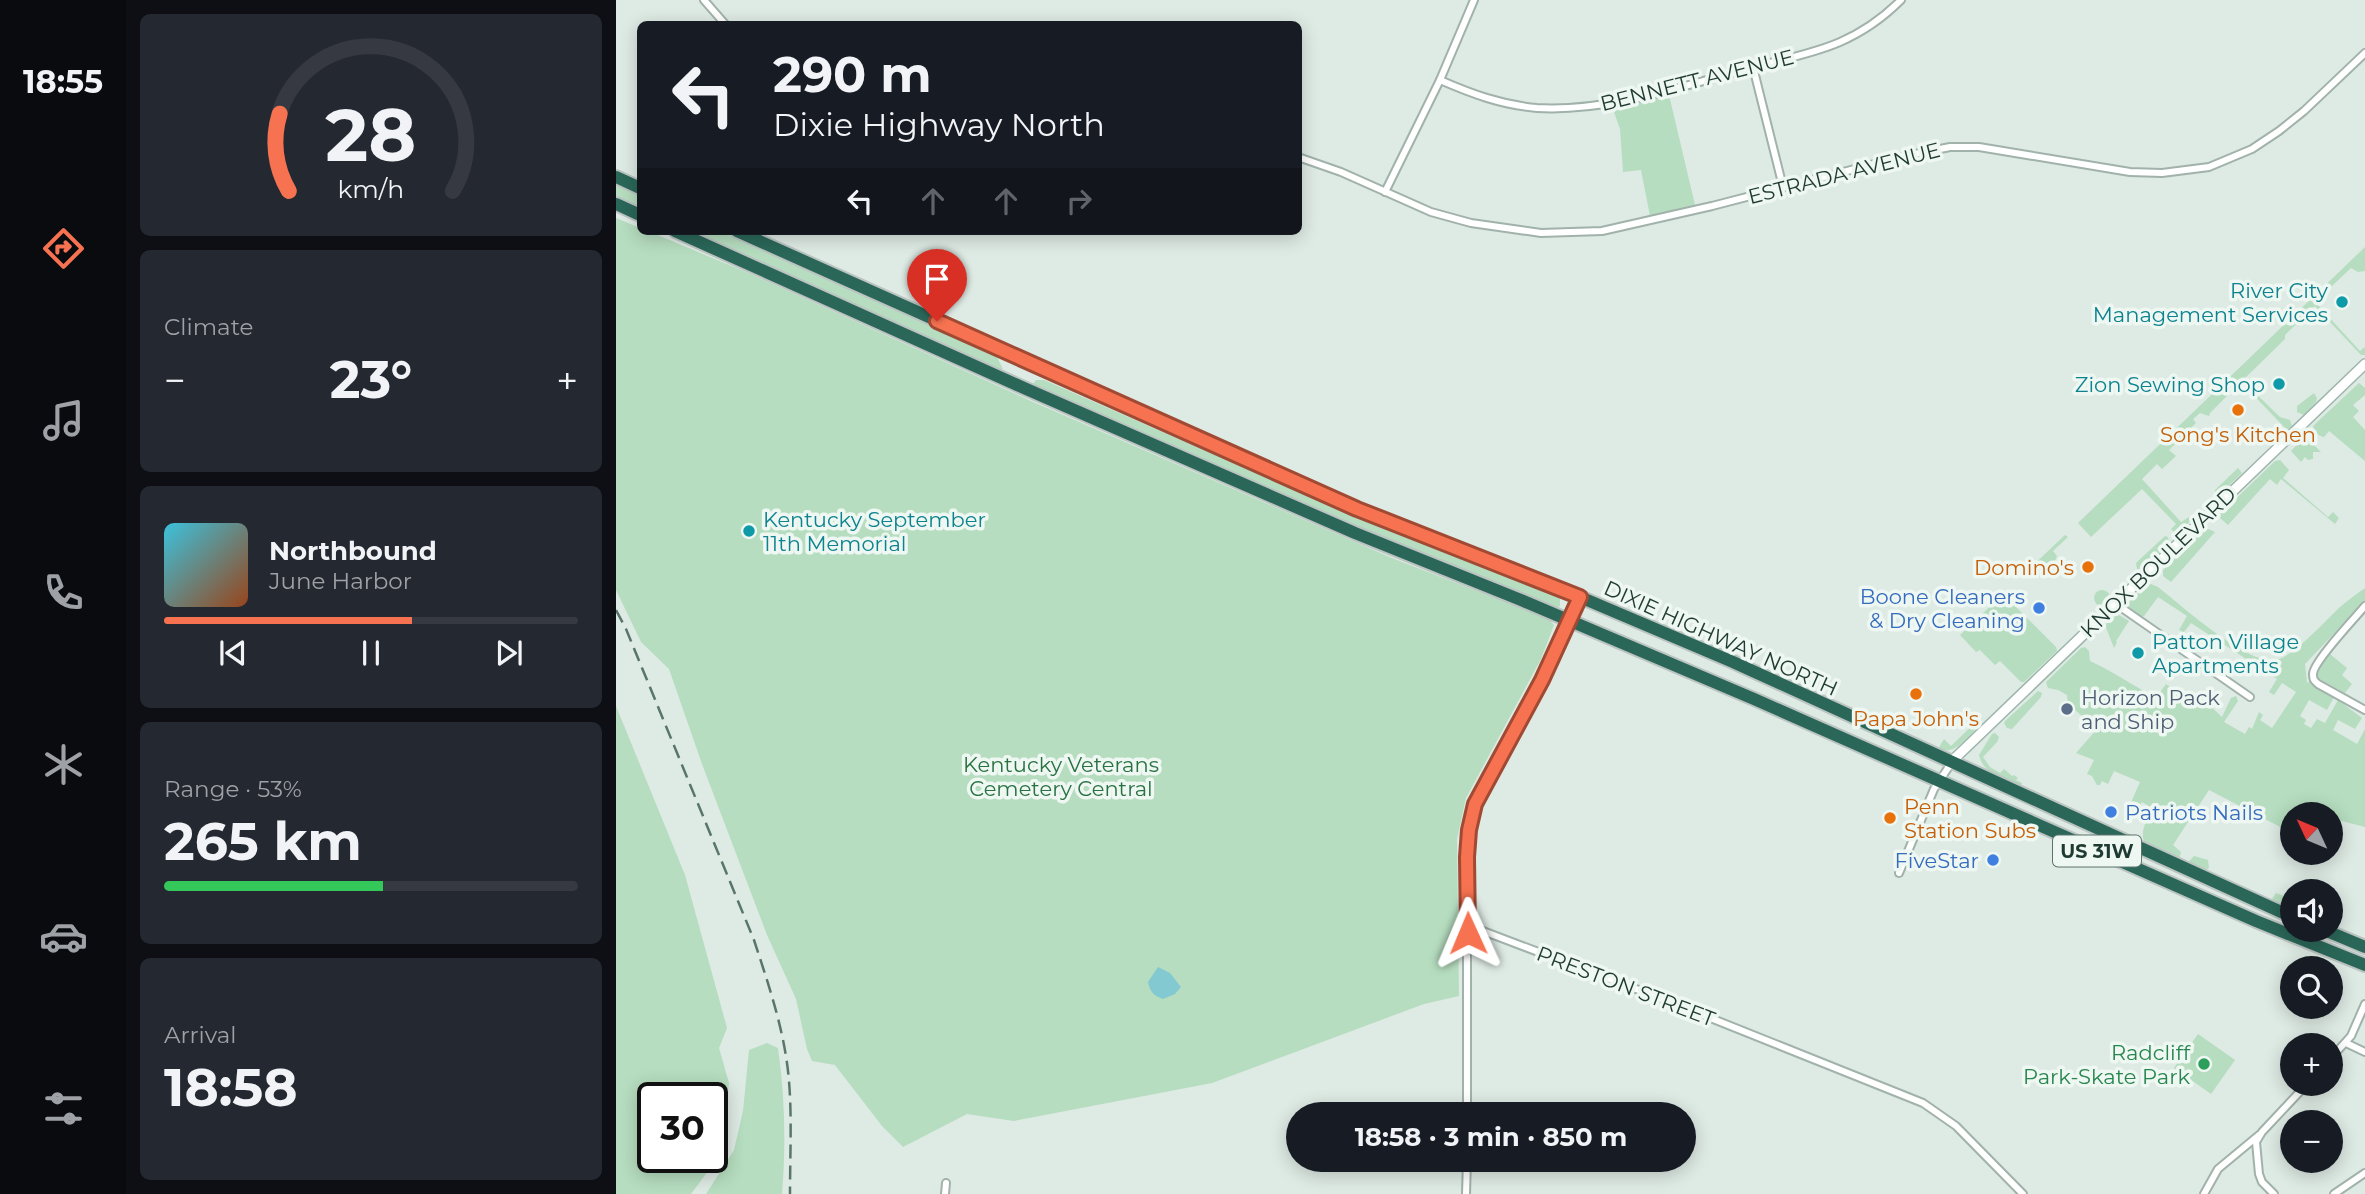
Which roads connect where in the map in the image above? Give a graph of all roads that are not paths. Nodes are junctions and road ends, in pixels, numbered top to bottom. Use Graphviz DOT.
graph roads {
  1 [pos="704,0"];
  2 [pos="1474,0"];
  3 [pos="1901,0"];
  4 [pos="722,21"];
  5 [pos="2365,52"];
  6 [pos="1753,67"];
  7 [pos="1440,80"];
  8 [pos="1302,158"];
  9 [pos="616,177"];
  10 [pos="637,187"];
  11 [pos="1783,187"];
  12 [pos="1385,192"];
  13 [pos="616,204"];
  14 [pos="637,214"];
  15 [pos="685,235"];
  16 [pos="746,235"];
  17 [pos="2365,364"];
  18 [pos="1580,597"];
  19 [pos="2116,604"];
  20 [pos="2365,606"];
  21 [pos="1569,621"];
  22 [pos="2250,697"];
  23 [pos="2365,710"];
  24 [pos="1952,761"];
  25 [pos="1940,780"];
  26 [pos="1899,873"];
  27 [pos="2280,911"];
  28 [pos="1467,925"];
  29 [pos="2343,938"];
  30 [pos="2365,947"];
  31 [pos="2365,965"];
  32 [pos="2365,1004"];
  33 [pos="2346,1043"];
  34 [pos="2343,1046"];
  35 [pos="2365,1052"];
  36 [pos="2296,1096"];
  37 [pos="1467,1102"];
  38 [pos="2260,1135"];
  39 [pos="1467,1172"];
  40 [pos="2365,1173"];
  41 [pos="946,1183"];
  42 [pos="945,1194"];
  43 [pos="1466,1194"];
  44 [pos="2023,1194"];
  45 [pos="2204,1194"];
  46 [pos="2274,1194"];
  47 [pos="2334,1194"];
  1 -- 4 [label="street"];
  2 -- 7 [label="street"];
  3 -- 6 [label="street, BENNETT AVENUE"];
  5 -- 11 [label="street, ESTRADA AVENUE"];
  6 -- 7 [label="street, BENNETT AVENUE"];
  6 -- 11 [label="street"];
  7 -- 12 [label="street"];
  8 -- 12 [label="street, ESTRADA AVENUE"];
  9 -- 10 [label="highway"];
  11 -- 12 [label="street, ESTRADA AVENUE"];
  13 -- 14 [label="highway"];
  15 -- 21 [label="highway, DIXIE HIGHWAY NORTH / US 31W"];
  16 -- 18 [label="highway, DIXIE HIGHWAY NORTH / US 31W"];
  17 -- 19 [label="main road, KNOX BOULEVARD"];
  18 -- 21 [label="street"];
  18 -- 24 [label="highway, DIXIE HIGHWAY NORTH / US 31W"];
  19 -- 22 [label="street"];
  19 -- 24 [label="main road, KNOX BOULEVARD"];
  20 -- 23 [label="street"];
  21 -- 25 [label="highway, DIXIE HIGHWAY NORTH / US 31W"];
  21 -- 28 [label="street"];
  24 -- 25 [label="street"];
  24 -- 27 [label="highway, US 31W"];
  25 -- 26 [label="street"];
  25 -- 31 [label="highway, US 31W"];
  28 -- 37 [label="street"];
  28 -- 44 [label="street, PRESTON STREET"];
  29 -- 30 [label="highway"];
  32 -- 33 [label="street"];
  33 -- 34 [label="street"];
  33 -- 35 [label="street"];
  36 -- 38 [label="street"];
  38 -- 45 [label="street"];
  38 -- 46 [label="street"];
  39 -- 43 [label="street"];
  40 -- 47 [label="street"];
  41 -- 42 [label="street"];
}
